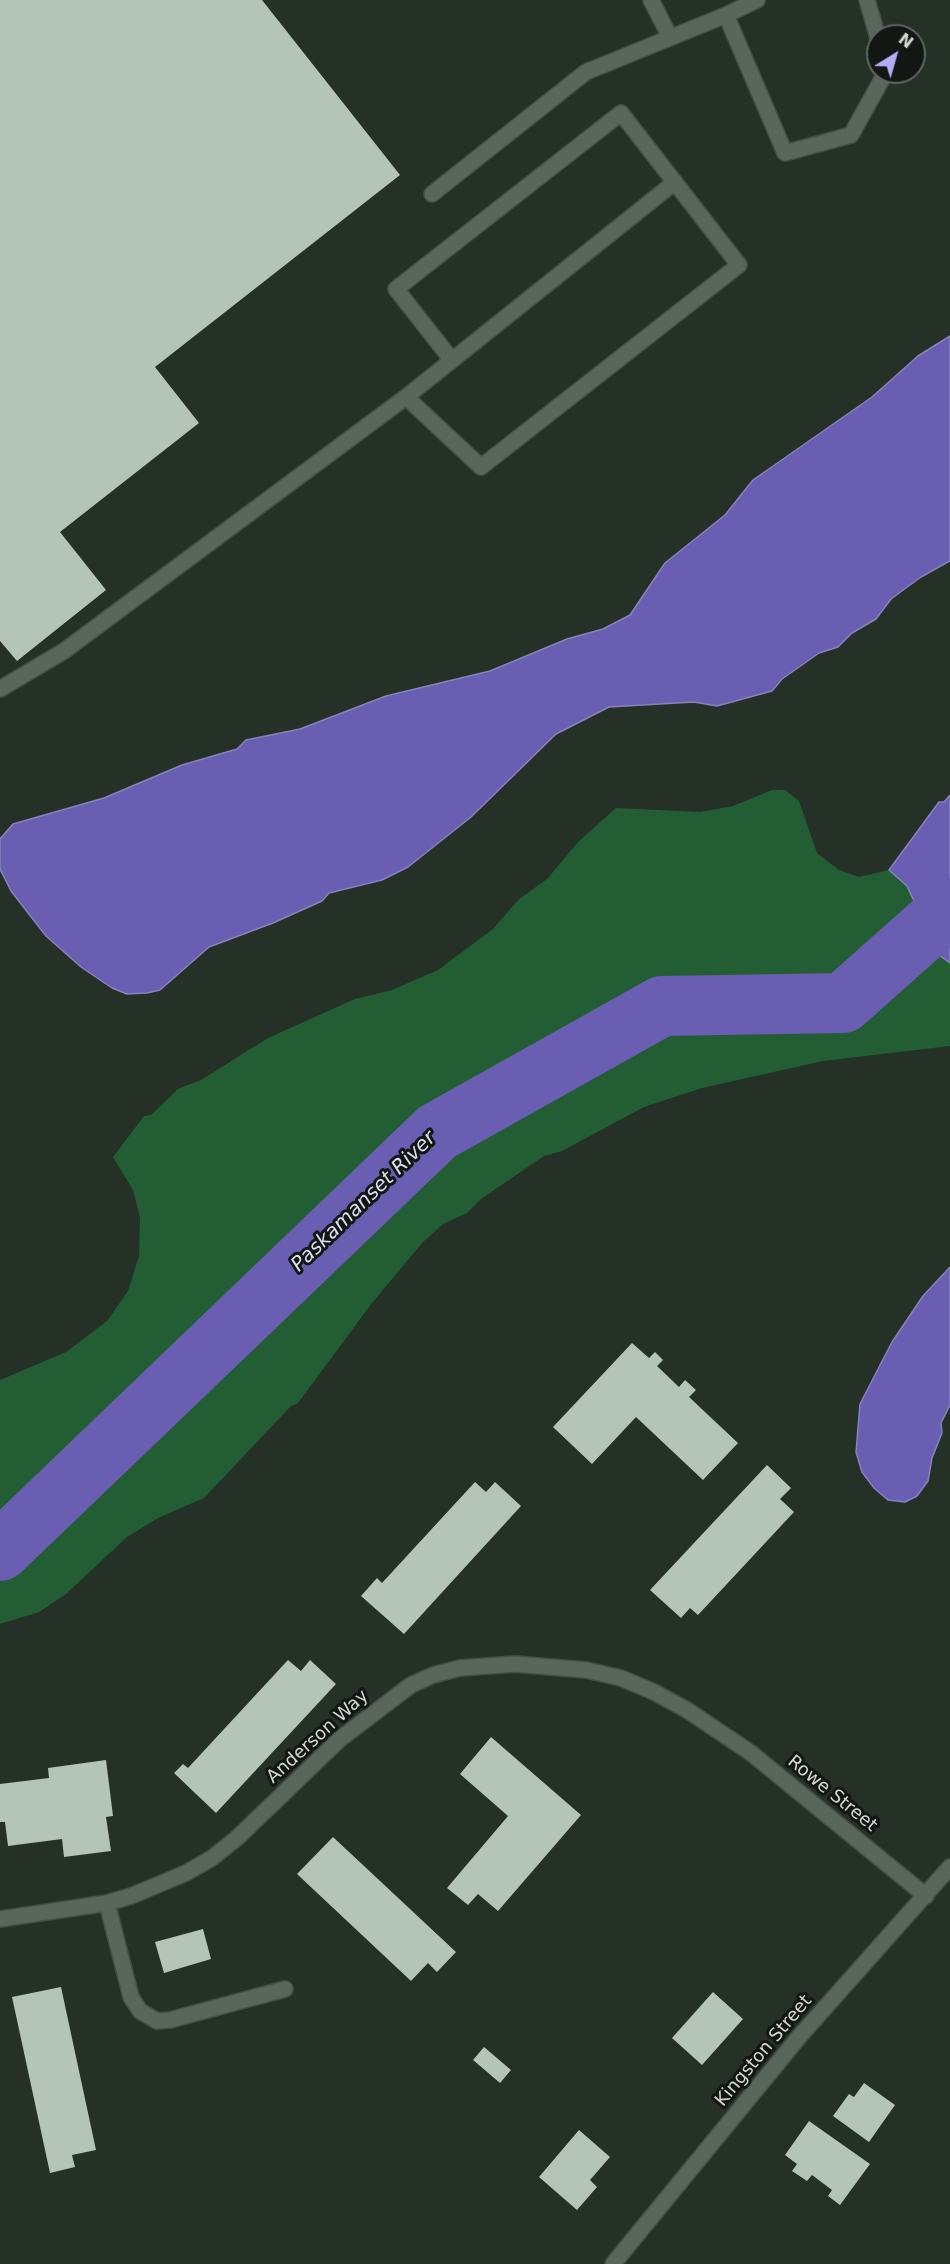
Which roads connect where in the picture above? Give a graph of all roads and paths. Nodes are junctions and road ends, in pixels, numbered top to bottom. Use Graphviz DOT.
graph roads {
  1 [pos="651,0"];
  2 [pos="757,0"];
  3 [pos="867,0"];
  4 [pos="726,15"];
  5 [pos="874,24"];
  6 [pos="670,38"];
  7 [pos="879,84"];
  8 [pos="675,183"];
  9 [pos="432,194"];
  10 [pos="451,358"];
  11 [pos="406,397"];
  12 [pos="0,689"];
  13 [pos="711,1724"];
  14 [pos="950,1867"];
  15 [pos="926,1896"];
  16 [pos="107,1903"];
  17 [pos="0,1919"];
  18 [pos="285,1989"];
  19 [pos="613,2264"];
  1 -- 6 [label="street"];
  2 -- 4 [label="street"];
  3 -- 5 [label="street"];
  4 -- 6 [label="street"];
  4 -- 7 [label="street"];
  6 -- 9 [label="street"];
  8 -- 10 [label="street"];
  8 -- 10 [label="street"];
  8 -- 11 [label="street"];
  10 -- 11 [label="street"];
  11 -- 12 [label="street"];
  13 -- 15 [label="street, Rowe Street"];
  13 -- 16 [label="street, Anderson Way"];
  14 -- 15 [label="street, Kingston Street"];
  15 -- 19 [label="street, Kingston Street"];
  16 -- 17 [label="street, Anderson Way"];
  16 -- 18 [label="street"];
}
